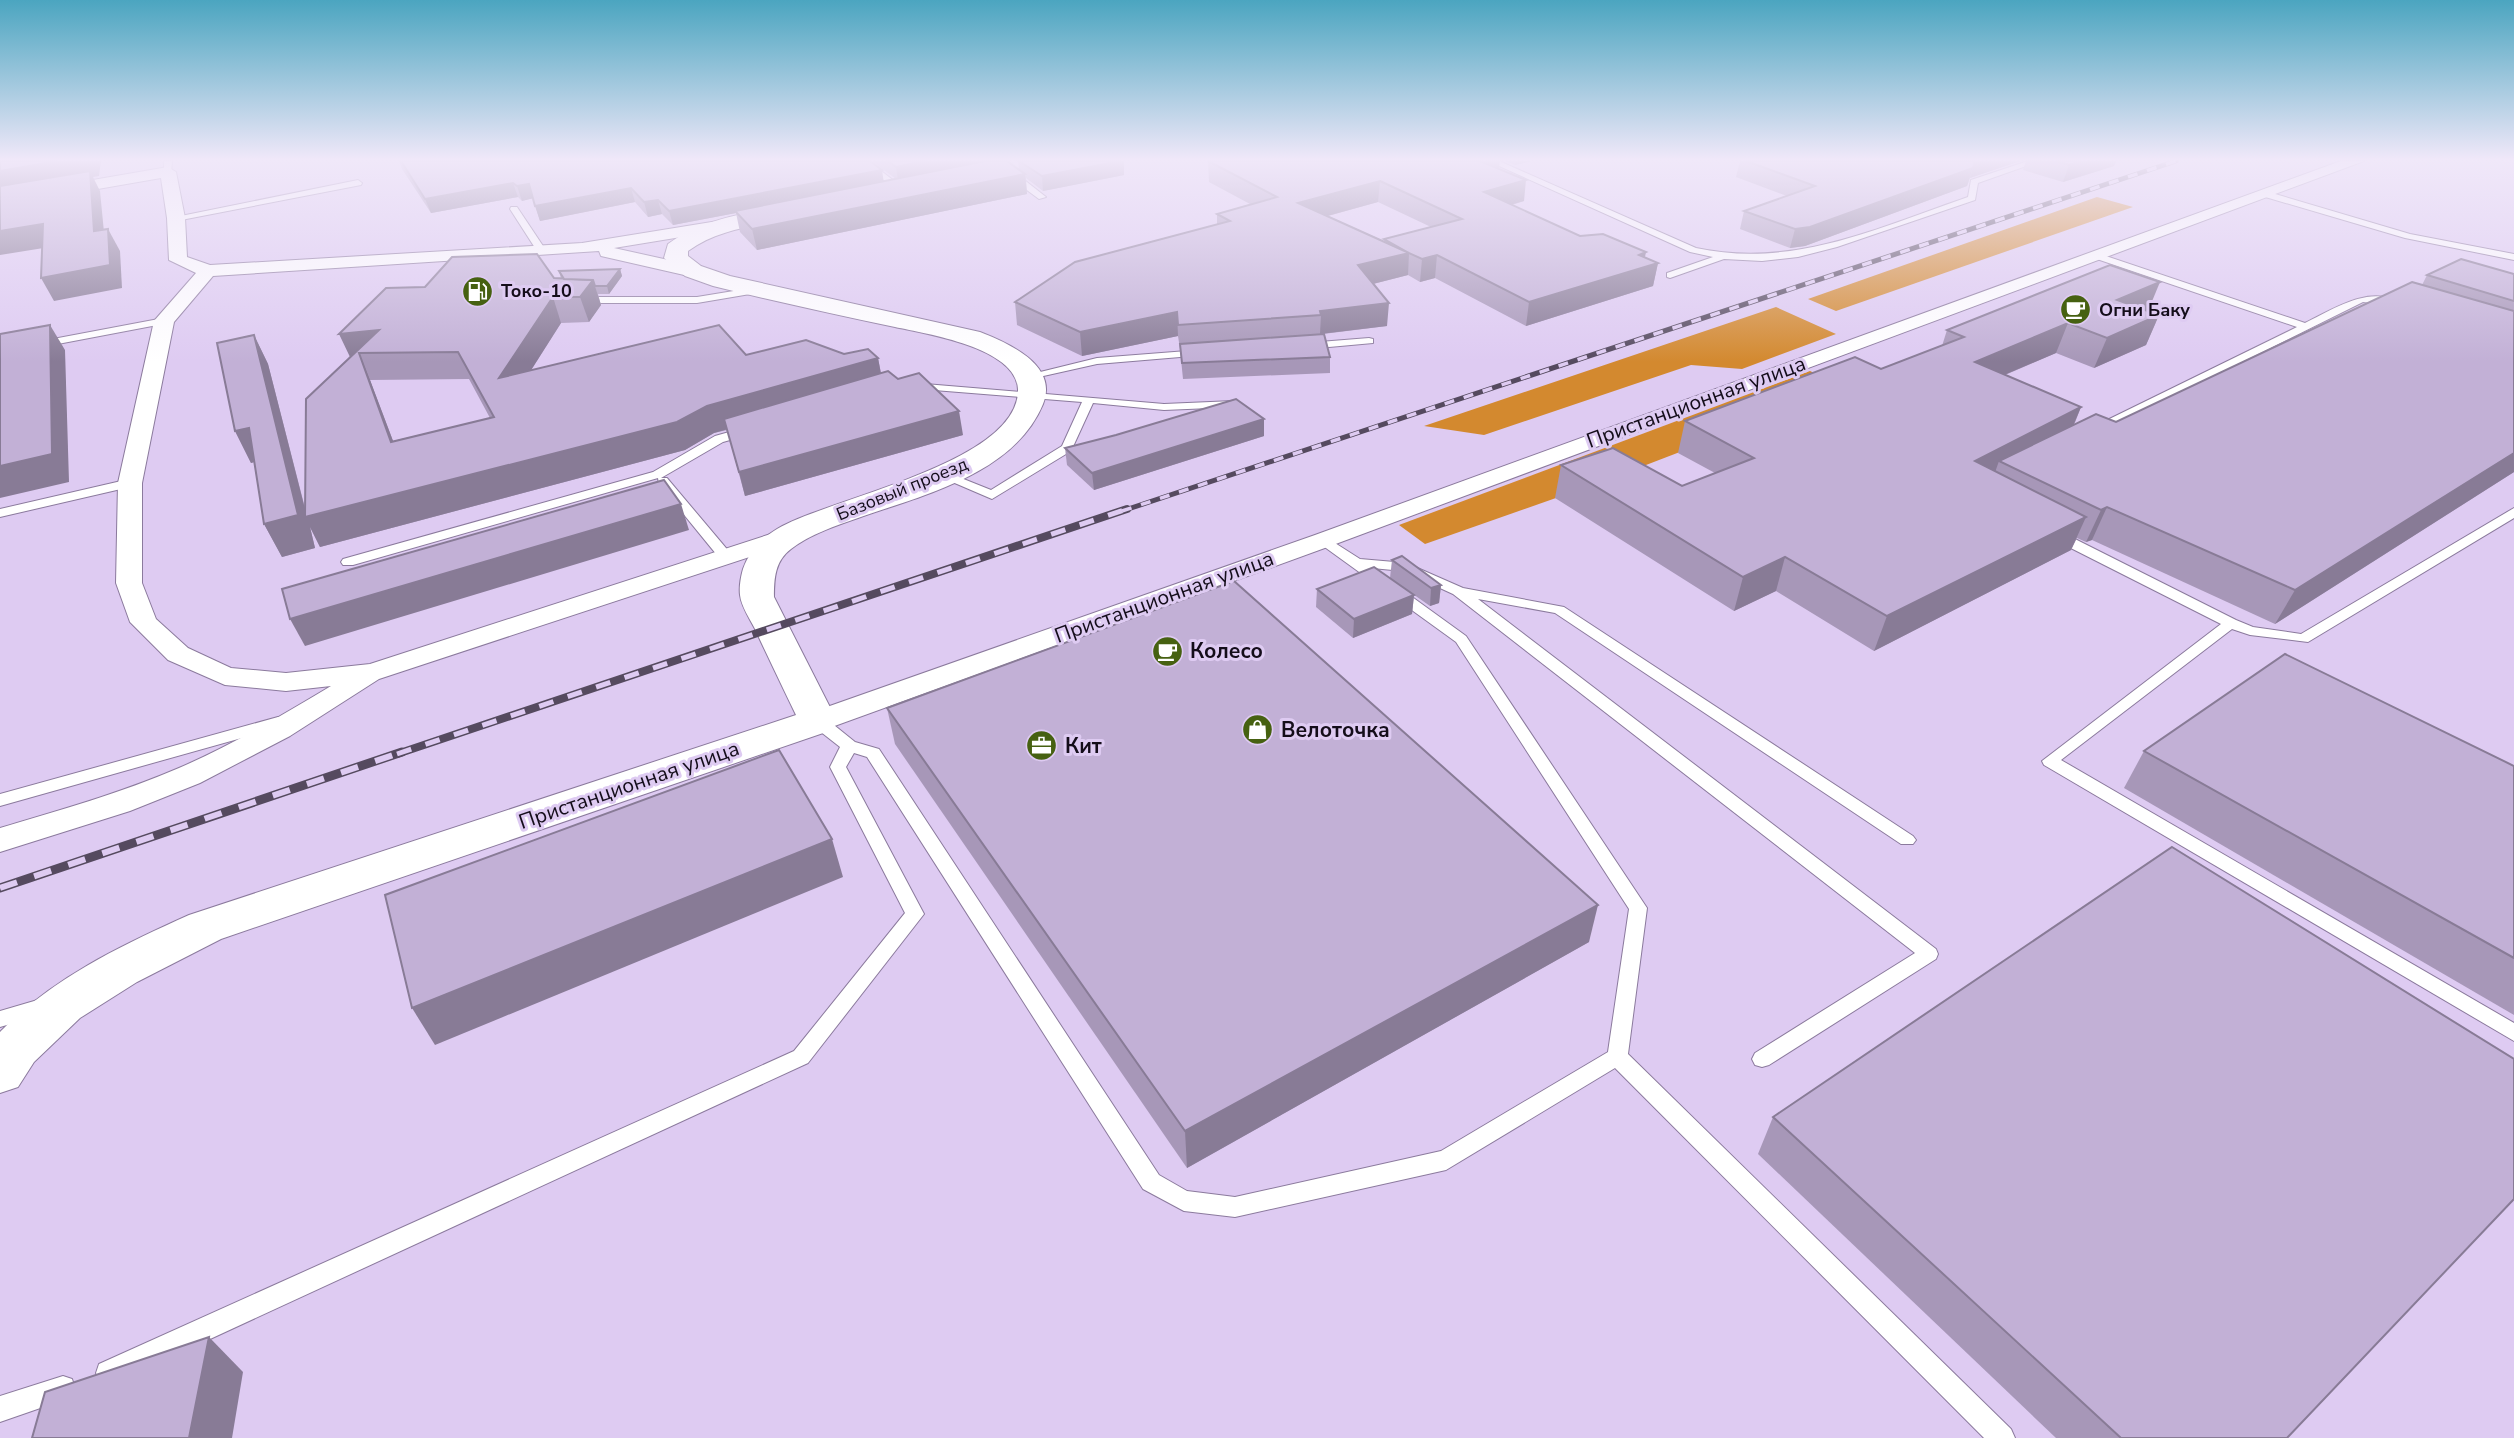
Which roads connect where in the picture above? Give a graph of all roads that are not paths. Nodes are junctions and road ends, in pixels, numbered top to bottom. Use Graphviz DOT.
graph roads {
  1 [pos="176,228"];
  2 [pos="526,228"];
  3 [pos="705,228"];
  4 [pos="715,228"];
  5 [pos="1650,228"];
  6 [pos="1882,228"];
  7 [pos="2169,228"];
  8 [pos="2380,228"];
  9 [pos="582,248"];
  10 [pos="540,249"];
  11 [pos="2094,255"];
  12 [pos="2514,257"];
  13 [pos="1720,258"];
  14 [pos="208,271"];
  15 [pos="693,271"];
  16 [pos="1670,275"];
  17 [pos="758,290"];
  18 [pos="567,299"];
  19 [pos="2403,306"];
  20 [pos="164,321"];
  21 [pos="2306,327"];
  22 [pos="1369,341"];
  23 [pos="1301,346"];
  24 [pos="0,352"];
  25 [pos="1219,352"];
  26 [pos="902,386"];
  27 [pos="1031,387"];
  28 [pos="1089,399"];
  29 [pos="1234,404"];
  30 [pos="759,427"];
  31 [pos="2083,438"];
  32 [pos="657,475"];
  33 [pos="942,475"];
  34 [pos="130,483"];
  35 [pos="2514,512"];
  36 [pos="0,513"];
  37 [pos="2046,530"];
  38 [pos="789,536"];
  39 [pos="1324,540"];
  40 [pos="726,557"];
  41 [pos="348,562"];
  42 [pos="1356,563"];
  43 [pos="757,574"];
  44 [pos="1458,591"];
  45 [pos="2231,623"];
  46 [pos="373,672"];
  47 [pos="304,715"];
  48 [pos="833,734"];
  49 [pos="0,800"];
  50 [pos="0,839"];
  51 [pos="1908,840"];
  52 [pos="73,997"];
  53 [pos="0,1019"];
  54 [pos="2514,1033"];
  55 [pos="1617,1057"];
  56 [pos="1762,1059"];
  57 [pos="0,1072"];
  58 [pos="0,1409"];
  59 [pos="2002,1438"];
  1 -- 14 [label="street"];
  2 -- 10 [label="lane"];
  3 -- 9 [label="street"];
  4 -- 15 [label="street"];
  5 -- 13 [label="lane"];
  6 -- 13 [label="lane"];
  7 -- 11 [label="street, Пристанционная улица"];
  8 -- 12 [label="lane"];
  9 -- 10 [label="street"];
  9 -- 15 [label="street"];
  10 -- 14 [label="street"];
  11 -- 21 [label="lane"];
  11 -- 39 [label="street, Пристанционная улица"];
  13 -- 16 [label="lane"];
  14 -- 20 [label="street"];
  15 -- 17 [label="street"];
  17 -- 18 [label="lane"];
  17 -- 27 [label="street"];
  19 -- 21 [label="lane"];
  20 -- 24 [label="lane"];
  20 -- 34 [label="street"];
  21 -- 31 [label="lane"];
  22 -- 23 [label="lane"];
  25 -- 27 [label="lane"];
  26 -- 27 [label="lane"];
  27 -- 28 [label="lane"];
  27 -- 33 [label="street, Базовый проезд"];
  28 -- 29 [label="lane"];
  28 -- 33 [label="lane"];
  30 -- 32 [label="lane"];
  32 -- 40 [label="lane"];
  32 -- 41 [label="lane"];
  33 -- 38 [label="street, Базовый проезд"];
  34 -- 36 [label="lane"];
  34 -- 46 [label="street"];
  35 -- 45 [label="lane"];
  37 -- 45 [label="lane"];
  38 -- 40 [label="street"];
  38 -- 43 [label="street, Базовый проезд"];
  39 -- 42 [label="lane"];
  39 -- 48 [label="street, Пристанционная улица"];
  40 -- 43 [label="street"];
  40 -- 46 [label="street"];
  42 -- 44 [label="lane"];
  42 -- 55 [label="lane"];
  43 -- 48 [label="street"];
  44 -- 51 [label="lane"];
  44 -- 56 [label="lane"];
  45 -- 54 [label="lane"];
  46 -- 47 [label="street"];
  47 -- 49 [label="lane"];
  47 -- 50 [label="street"];
  48 -- 52 [label="street, Пристанционная улица"];
  48 -- 55 [label="lane"];
  48 -- 58 [label="lane"];
  52 -- 53 [label="lane"];
  52 -- 57 [label="street, Пристанционная улица"];
  55 -- 59 [label="lane"];
}
